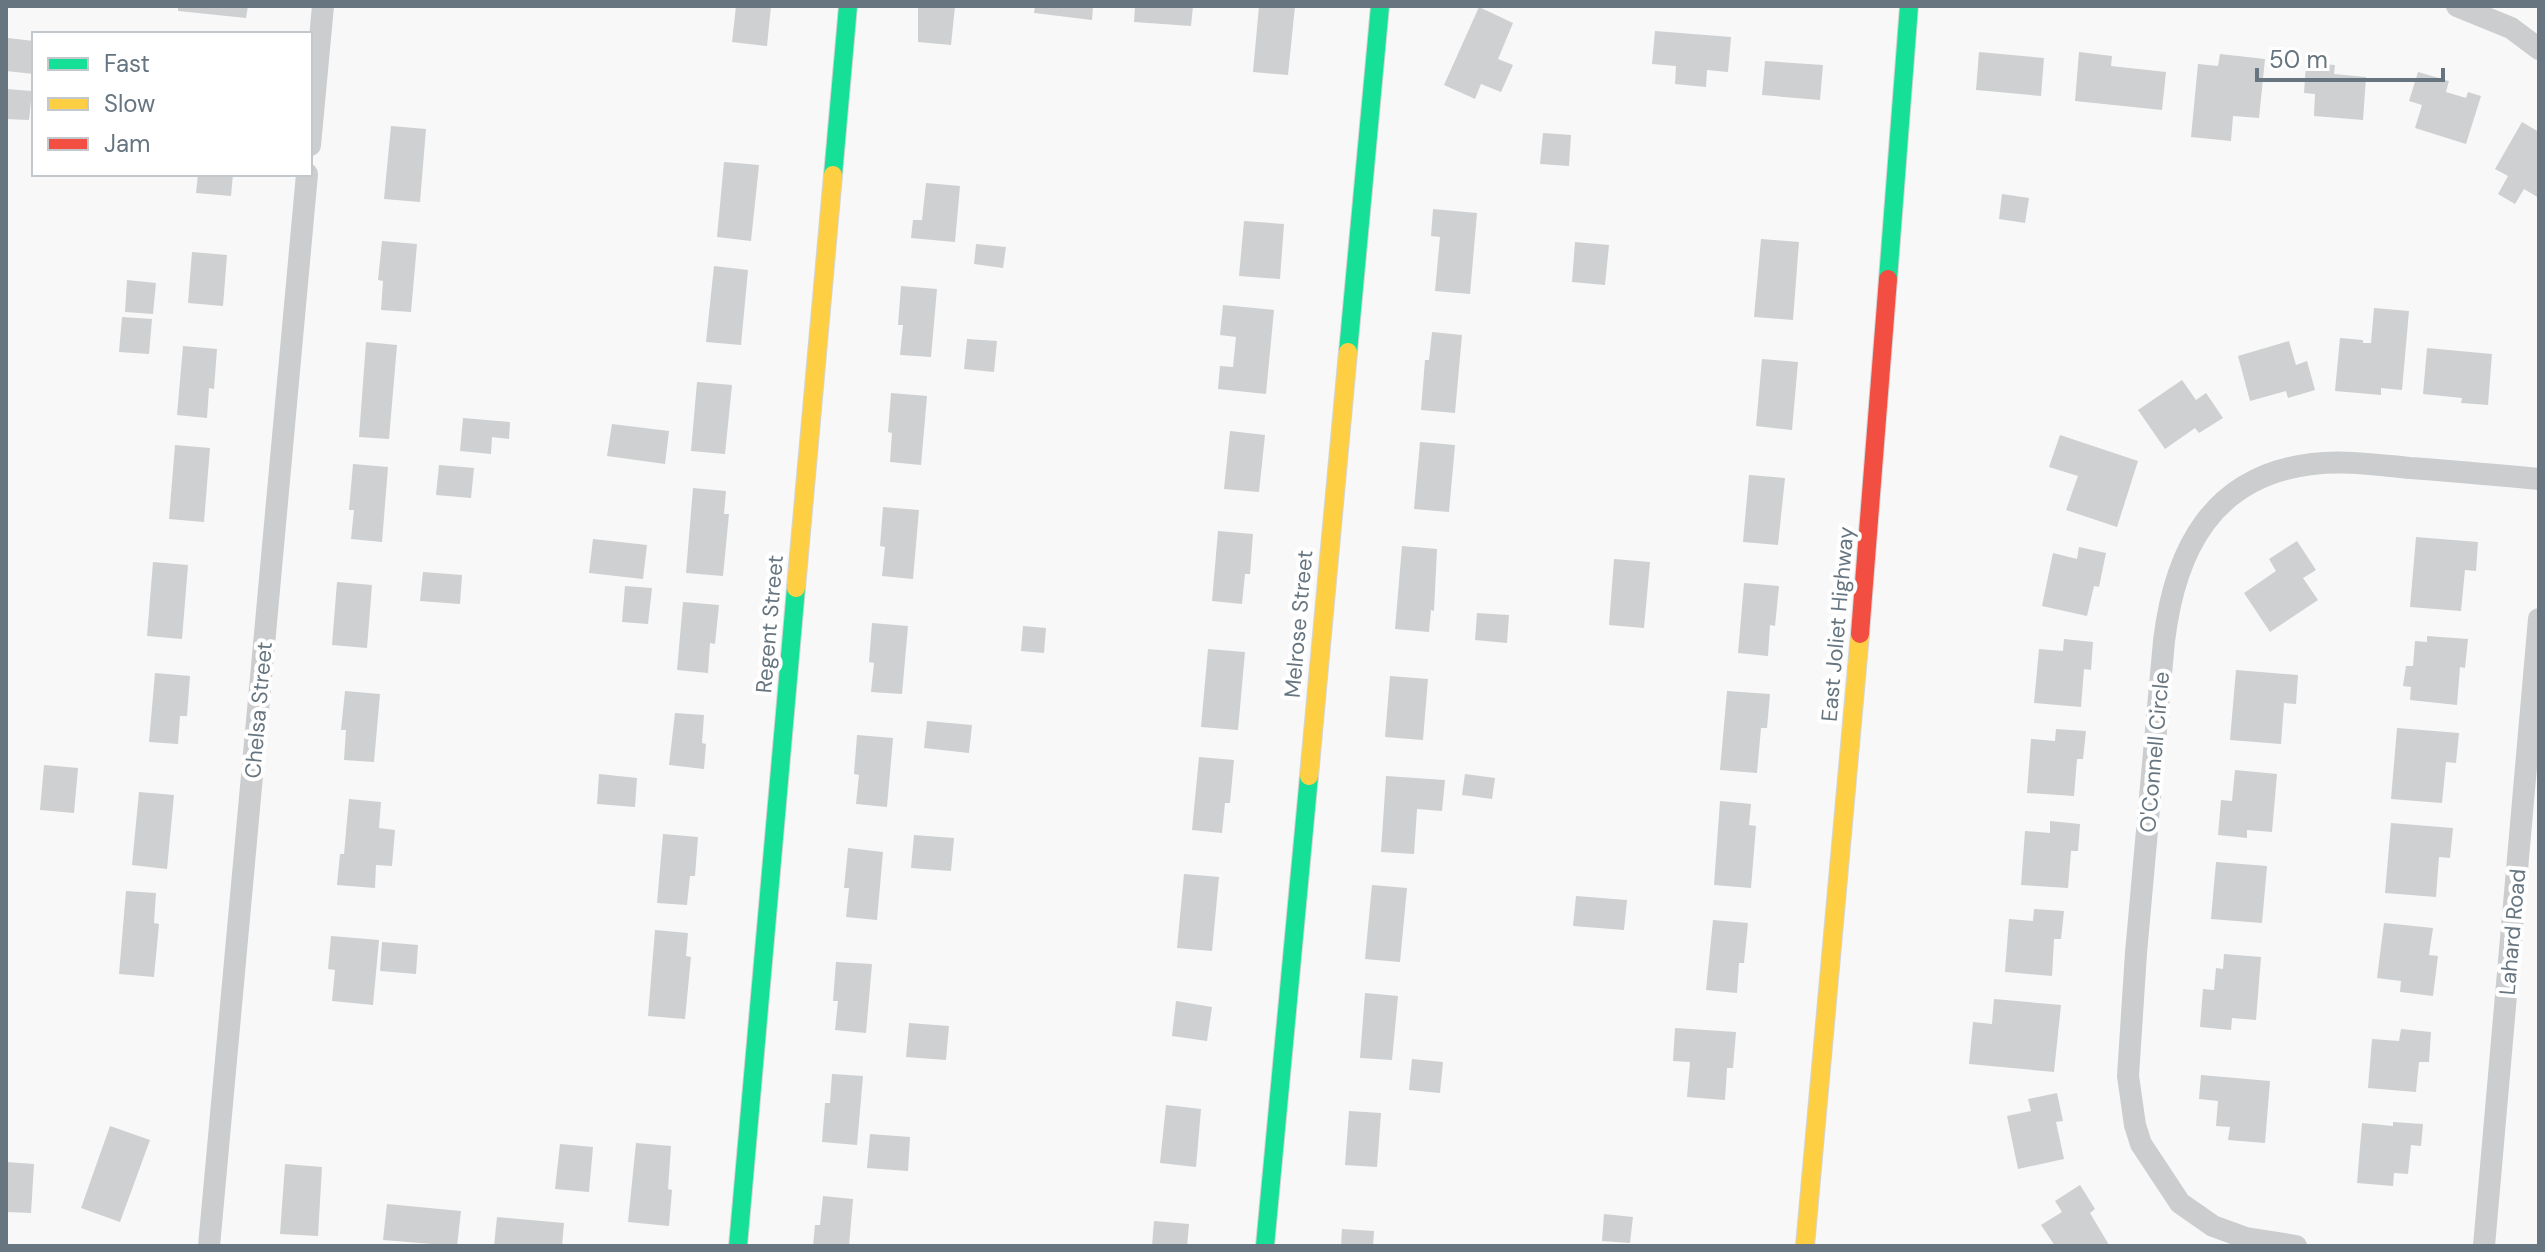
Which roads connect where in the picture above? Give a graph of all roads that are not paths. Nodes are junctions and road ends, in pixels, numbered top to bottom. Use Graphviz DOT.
graph roads {
  1 [pos="323,6"];
  2 [pos="848,6"];
  3 [pos="1380,6"];
  4 [pos="1909,6"];
  5 [pos="2457,6"];
  6 [pos="2539,49"];
  7 [pos="312,124"];
  8 [pos="307,176"];
  9 [pos="2539,479"];
  10 [pos="2539,619"];
  11 [pos="209,1246"];
  12 [pos="738,1246"];
  13 [pos="1265,1246"];
  14 [pos="1805,1246"];
  15 [pos="2296,1246"];
  16 [pos="2484,1246"];
  1 -- 7 [label="street"];
  2 -- 12 [label="street, Regent Street"];
  3 -- 13 [label="street, Melrose Street"];
  4 -- 14 [label="street, East Joliet Highway"];
  5 -- 6 [label="street"];
  8 -- 11 [label="street, Chelsa Street"];
  9 -- 15 [label="street, O'Connell Circle"];
  10 -- 16 [label="street, Lahard Road"];
}
